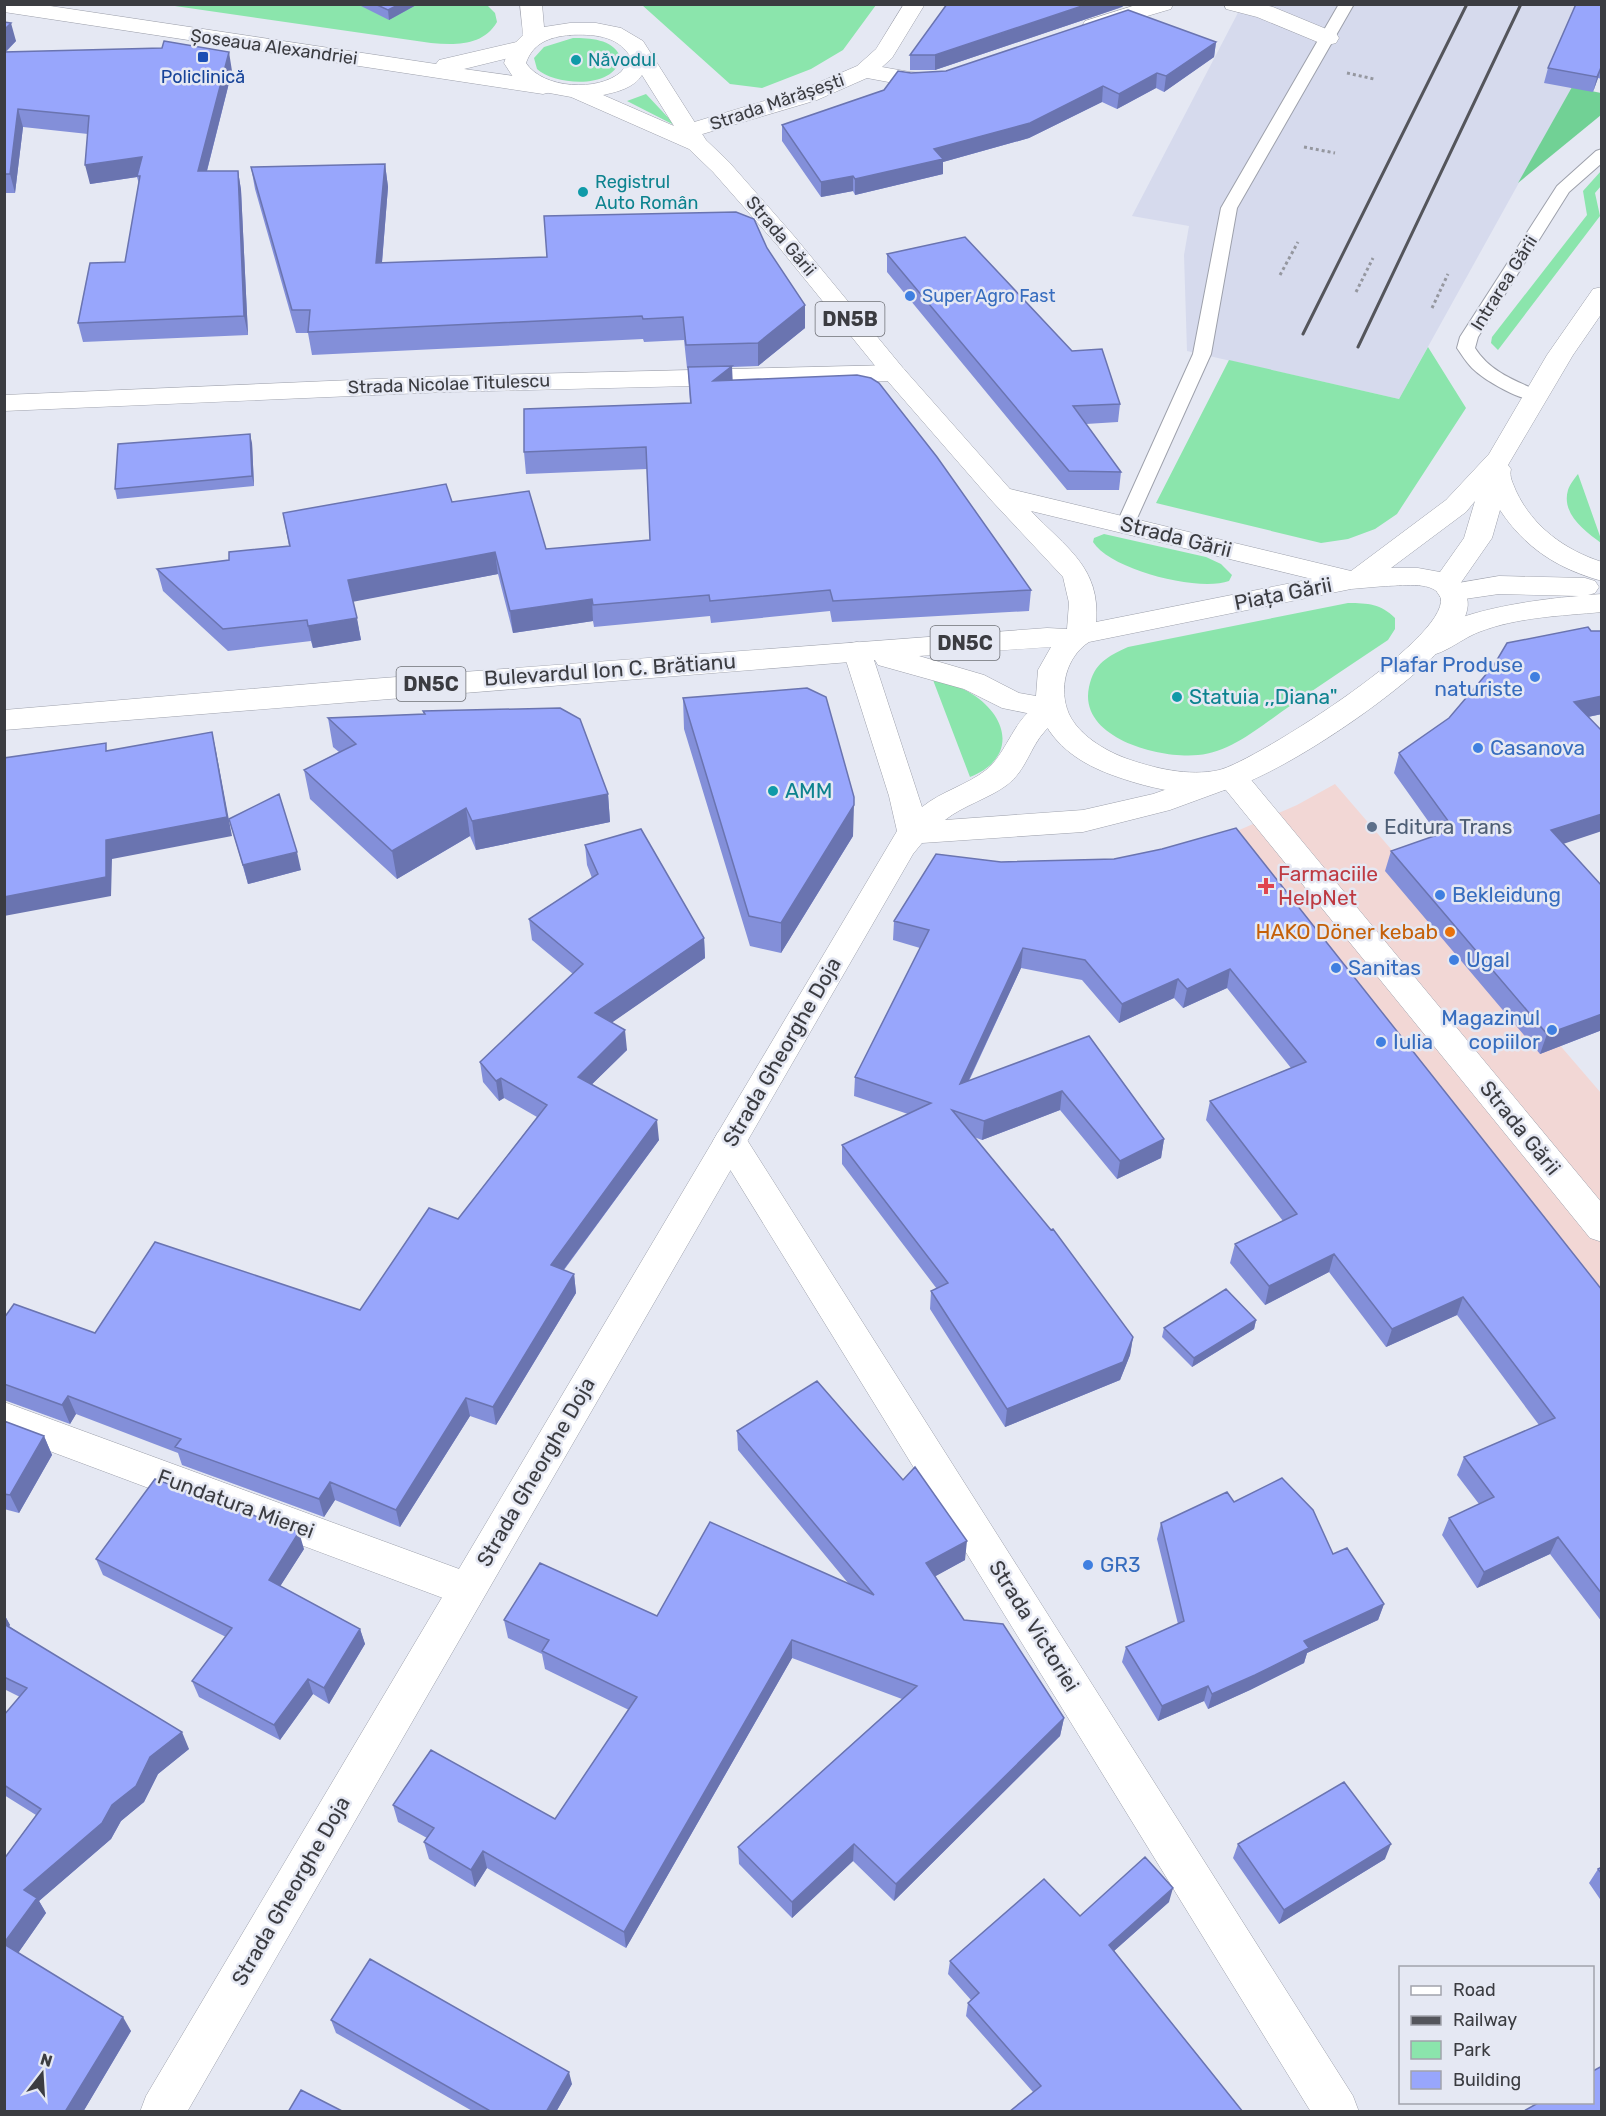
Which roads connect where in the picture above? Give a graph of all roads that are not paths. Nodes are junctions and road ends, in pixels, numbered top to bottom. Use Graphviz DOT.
graph roads {
  1 [pos="531,4"];
  2 [pos="915,4"];
  3 [pos="1163,4"];
  4 [pos="1234,4"];
  5 [pos="1347,4"];
  6 [pos="4,6"];
  7 [pos="579,10"];
  8 [pos="615,33"];
  9 [pos="1069,34"];
  10 [pos="1328,38"];
  11 [pos="527,43"];
  12 [pos="640,57"];
  13 [pos="418,68"];
  14 [pos="865,71"];
  15 [pos="959,72"];
  16 [pos="543,87"];
  17 [pos="576,92"];
  18 [pos="693,138"];
  19 [pos="1602,154"];
  20 [pos="1602,294"];
  21 [pos="894,373"];
  22 [pos="1535,396"];
  23 [pos="4,403"];
  24 [pos="1498,467"];
  25 [pos="1001,495"];
  26 [pos="1125,525"];
  27 [pos="1602,572"];
  28 [pos="1354,579"];
  29 [pos="1448,588"];
  30 [pos="1602,588"];
  31 [pos="1602,603"];
  32 [pos="1077,637"];
  33 [pos="1426,648"];
  34 [pos="857,651"];
  35 [pos="1050,710"];
  36 [pos="4,720"];
  37 [pos="1226,779"];
  38 [pos="913,833"];
  39 [pos="730,1141"];
  40 [pos="1602,1228"];
  41 [pos="4,1418"];
  42 [pos="467,1590"];
  43 [pos="162,2112"];
  44 [pos="1337,2112"];
  1 -- 11 [label="main road, DN5B"];
  2 -- 14 [label="main road, Strada Mărășești"];
  3 -- 9 [label="main road"];
  4 -- 10 [label="main road"];
  5 -- 10 [label="lane"];
  6 -- 13 [label="main road, Șoseaua Alexandriei"];
  7 -- 8 [label="main road, DN5B"];
  8 -- 11 [label="main road"];
  8 -- 12 [label="main road, DN5B"];
  10 -- 26 [label="lane"];
  11 -- 13 [label="main road"];
  11 -- 16 [label="main road, DN5B"];
  12 -- 17 [label="main road, DN5B"];
  12 -- 18 [label="main road, DN5B"];
  13 -- 16 [label="main road, Șoseaua Alexandriei"];
  14 -- 15 [label="main road, Strada Mărășești"];
  14 -- 18 [label="main road, Strada Mărășești"];
  16 -- 17 [label="main road, DN5B"];
  17 -- 18 [label="main road, DN5B"];
  18 -- 21 [label="main road, Strada Gării / DN5B"];
  19 -- 22 [label="lane, Intrarea Gării"];
  20 -- 22 [label="main road"];
  21 -- 23 [label="main road, Strada Nicolae Titulescu"];
  21 -- 25 [label="main road, Strada Gării / DN5B"];
  22 -- 24 [label="main road"];
  24 -- 27 [label="main road"];
  24 -- 28 [label="main road"];
  24 -- 29 [label="main road"];
  25 -- 26 [label="main road, Strada Gării"];
  25 -- 32 [label="main road, Strada Gării / DN5B"];
  26 -- 28 [label="main road, Strada Gării"];
  28 -- 29 [label="main road, Piața Gării"];
  28 -- 32 [label="main road, Piața Gării"];
  29 -- 30 [label="main road"];
  29 -- 33 [label="main road"];
  31 -- 33 [label="main road"];
  32 -- 34 [label="main road, Bulevardul Ion C. Brătianu / DN5C"];
  32 -- 35 [label="main road"];
  33 -- 37 [label="main road"];
  34 -- 35 [label="main road, Bulevardul Ion C. Brătianu"];
  34 -- 36 [label="main road, Bulevardul Ion C. Brătianu / DN5C"];
  34 -- 38 [label="main road"];
  35 -- 37 [label="main road"];
  35 -- 38 [label="main road, Strada Gheorghe Doja"];
  37 -- 38 [label="main road"];
  37 -- 40 [label="main road, Strada Gării"];
  38 -- 39 [label="main road, Strada Gheorghe Doja"];
  39 -- 42 [label="main road, Strada Gheorghe Doja"];
  39 -- 44 [label="main road, Strada Victoriei"];
  41 -- 42 [label="main road, Fundatura Mierei"];
  42 -- 43 [label="main road, Strada Gheorghe Doja"];
}
